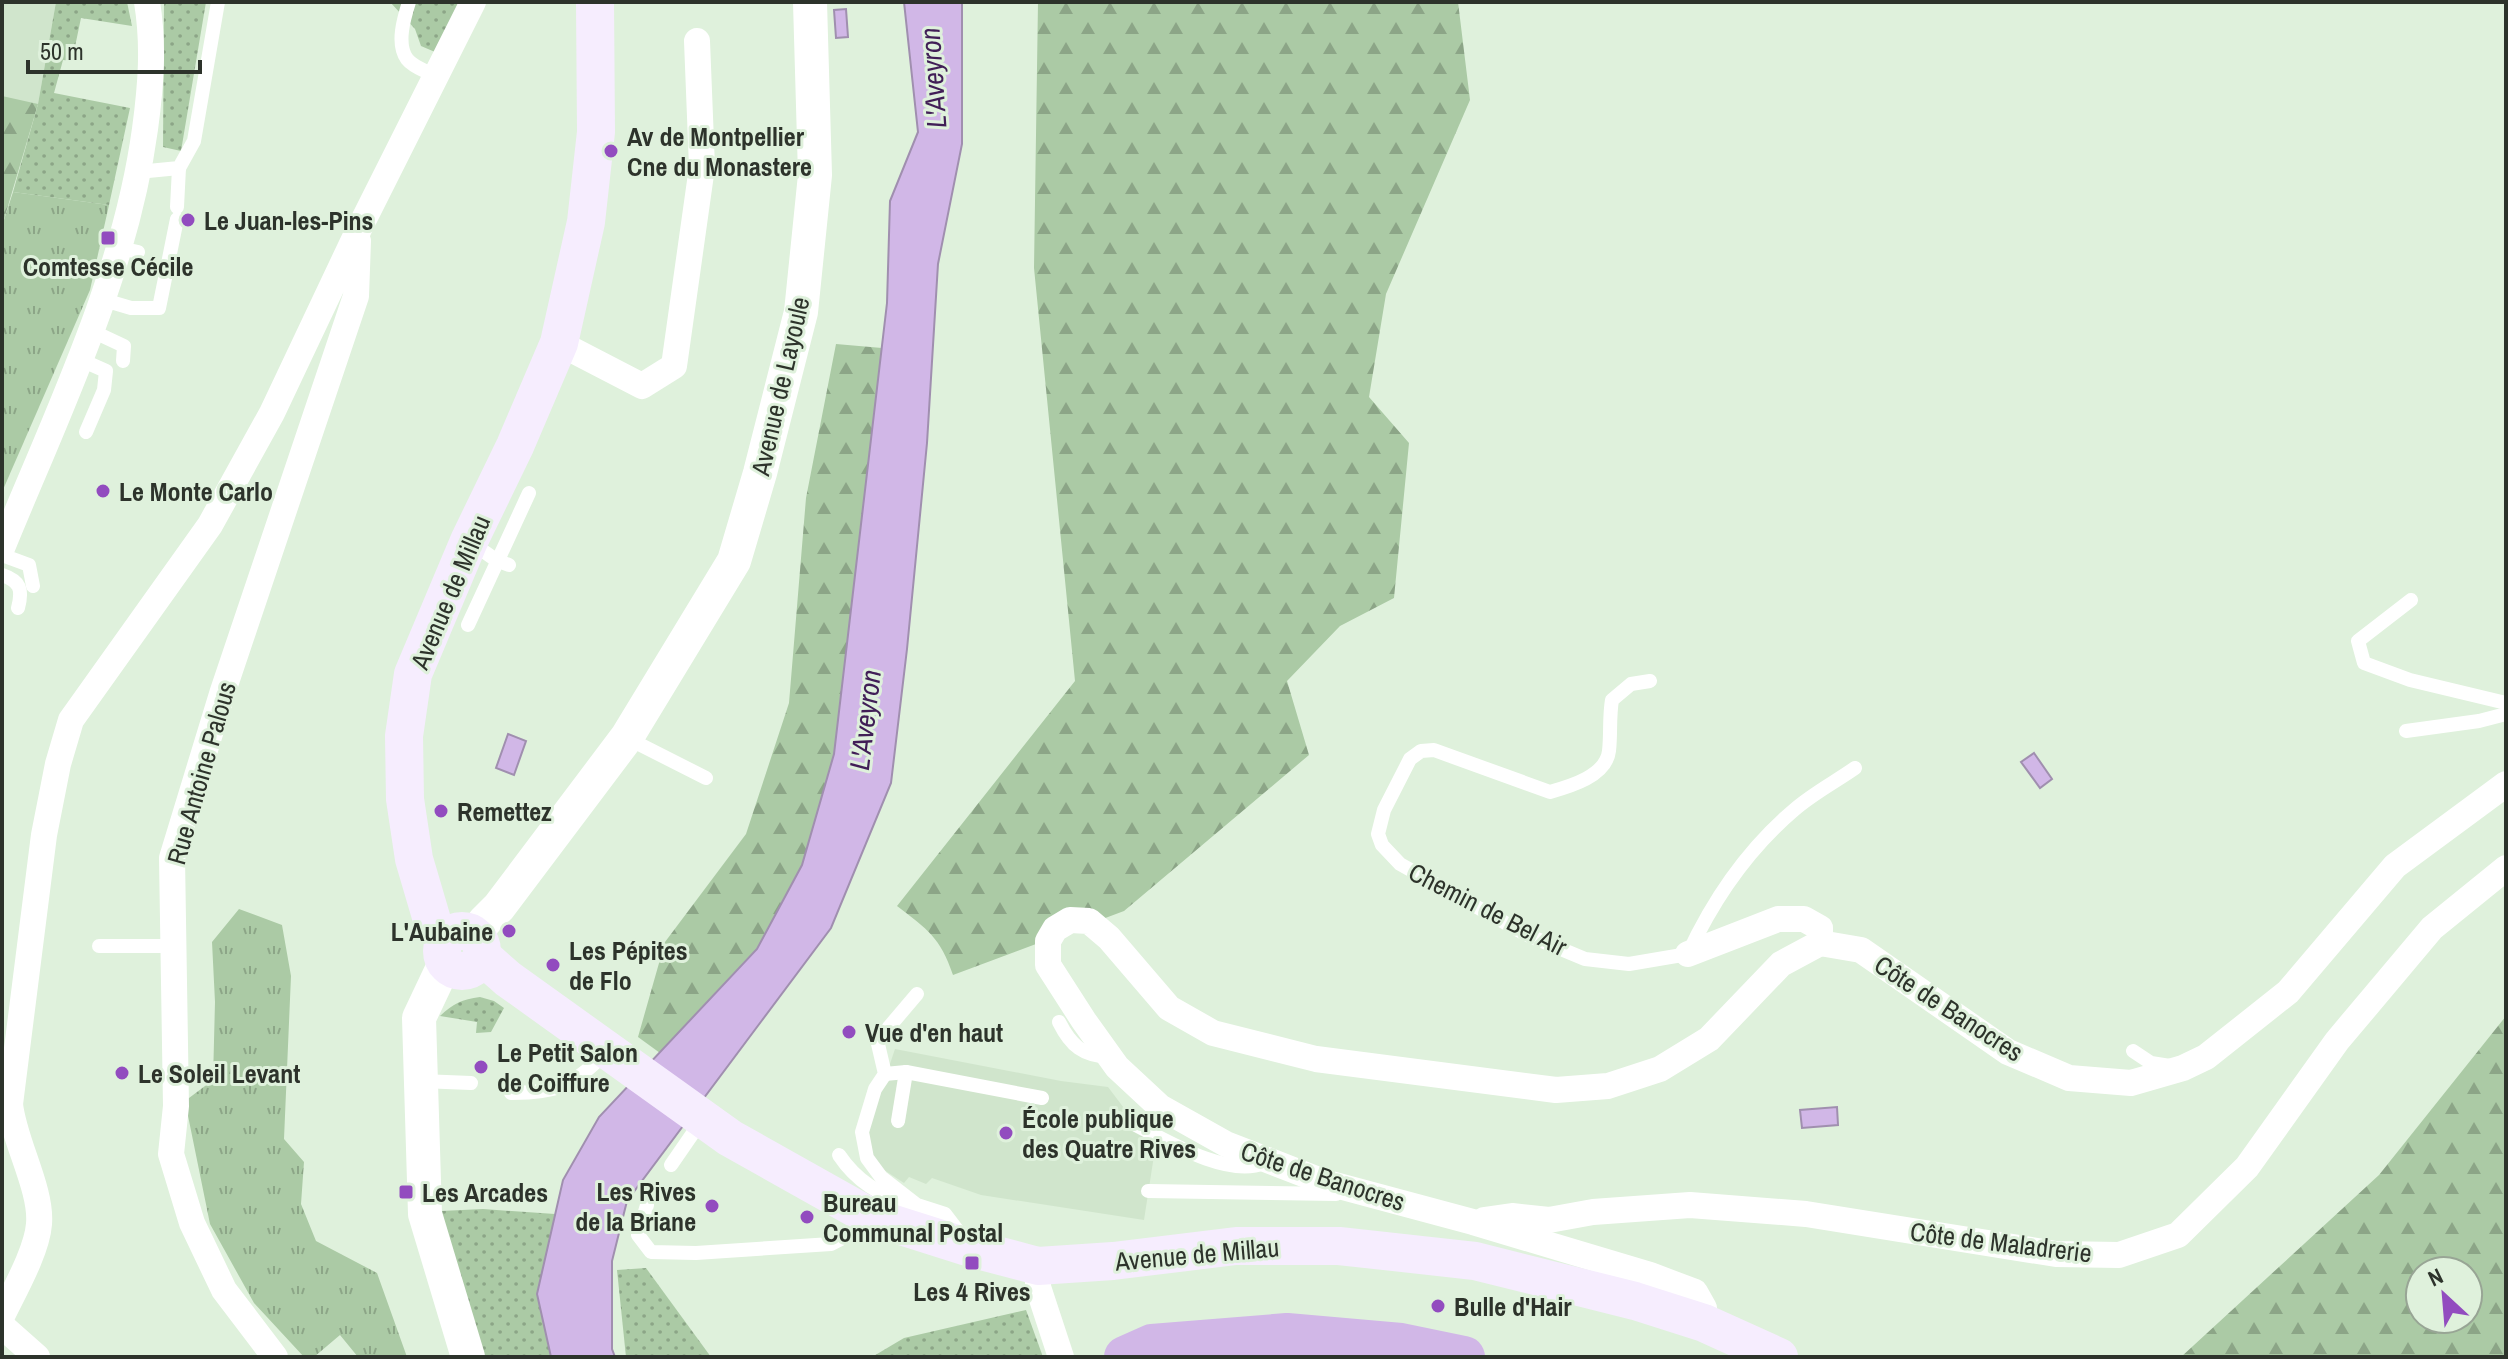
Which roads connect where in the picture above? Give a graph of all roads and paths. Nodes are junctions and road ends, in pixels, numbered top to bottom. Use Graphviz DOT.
graph roads {
  1 [pos="147,2"];
  2 [pos="218,2"];
  3 [pos="409,2"];
  4 [pos="473,2"];
  5 [pos="595,2"];
  6 [pos="810,2"];
  7 [pos="697,41"];
  8 [pos="435,76"];
  9 [pos="179,168"];
  10 [pos="140,169"];
  11 [pos="359,229"];
  12 [pos="104,300"];
  13 [pos="92,331"];
  14 [pos="559,343"];
  15 [pos="79,359"];
  16 [pos="123,361"];
  17 [pos="86,432"];
  18 [pos="529,493"];
  19 [pos="2,548"];
  20 [pos="2,555"];
  21 [pos="491,555"];
  22 [pos="2,575"];
  23 [pos="33,586"];
  24 [pos="2411,600"];
  25 [pos="18,608"];
  26 [pos="468,625"];
  27 [pos="1650,681"];
  28 [pos="2506,703"];
  29 [pos="2506,714"];
  30 [pos="2406,731"];
  31 [pos="627,737"];
  32 [pos="1855,768"];
  33 [pos="706,778"];
  34 [pos="2506,784"];
  35 [pos="2506,868"];
  36 [pos="1820,943"];
  37 [pos="99,946"];
  38 [pos="173,946"];
  39 [pos="1688,954"];
  40 [pos="468,955"];
  41 [pos="917,994"];
  42 [pos="1059,1022"];
  43 [pos="609,1041"];
  44 [pos="2133,1051"];
  45 [pos="1110,1057"];
  46 [pos="2183,1068"];
  47 [pos="906,1072"];
  48 [pos="885,1074"];
  49 [pos="421,1081"];
  50 [pos="471,1083"];
  51 [pos="511,1093"];
  52 [pos="1042,1098"];
  53 [pos="5,1108"];
  54 [pos="1124,1119"];
  55 [pos="898,1121"];
  56 [pos="715,1125"];
  57 [pos="839,1155"];
  58 [pos="1269,1161"];
  59 [pos="671,1165"];
  60 [pos="1353,1190"];
  61 [pos="1148,1191"];
  62 [pos="647,1205"];
  63 [pos="917,1205"];
  64 [pos="869,1216"];
  65 [pos="1473,1222"];
  66 [pos="970,1248"];
  67 [pos="1038,1266"];
  68 [pos="2,1316"];
  69 [pos="1704,1323"];
  70 [pos="2,1326"];
  71 [pos="37,1357"];
  72 [pos="275,1357"];
  73 [pos="468,1357"];
  74 [pos="1061,1357"];
  75 [pos="1779,1357"];
  1 -- 10 [label="street"];
  2 -- 9 [label="lane"];
  3 -- 8 [label="lane"];
  4 -- 8 [label="street"];
  5 -- 14 [label="main road, Avenue de Millau"];
  6 -- 31 [label="street, Avenue de Layoule"];
  7 -- 14 [label="street"];
  8 -- 11 [label="street"];
  9 -- 10 [label="lane"];
  9 -- 12 [label="lane"];
  10 -- 12 [label="street"];
  11 -- 38 [label="street, Rue Antoine Palous"];
  11 -- 53 [label="street"];
  12 -- 13 [label="street"];
  13 -- 15 [label="street"];
  13 -- 16 [label="lane"];
  14 -- 21 [label="main road, Avenue de Millau"];
  15 -- 17 [label="lane"];
  15 -- 19 [label="street"];
  18 -- 21 [label="lane"];
  20 -- 23 [label="lane"];
  21 -- 26 [label="lane"];
  21 -- 40 [label="main road, Avenue de Millau"];
  22 -- 25 [label="lane"];
  24 -- 28 [label="lane"];
  27 -- 39 [label="lane, Chemin de Bel Air"];
  29 -- 30 [label="lane"];
  31 -- 33 [label="lane"];
  31 -- 40 [label="street, Avenue de Layoule"];
  32 -- 39 [label="lane"];
  34 -- 46 [label="street, Côte de Banocres"];
  35 -- 65 [label="street, Côte de Maladrerie"];
  36 -- 39 [label="street, Chemin de Bel Air"];
  36 -- 45 [label="street, Côte de Banocres"];
  36 -- 46 [label="street, Côte de Banocres"];
  37 -- 38 [label="lane"];
  38 -- 72 [label="street, Rue Antoine Palous"];
  40 -- 43 [label="main road, Avenue de Millau"];
  40 -- 49 [label="street, Avenue de Layoule"];
  41 -- 48 [label="lane"];
  42 -- 45 [label="lane"];
  43 -- 51 [label="lane"];
  43 -- 56 [label="main road, Avenue de Millau"];
  44 -- 46 [label="lane"];
  45 -- 58 [label="street, Côte de Banocres"];
  47 -- 48 [label="lane"];
  47 -- 52 [label="lane"];
  47 -- 55 [label="lane"];
  48 -- 63 [label="lane"];
  49 -- 50 [label="lane"];
  49 -- 73 [label="street, Avenue de Layoule"];
  53 -- 68 [label="street"];
  54 -- 58 [label="lane"];
  56 -- 59 [label="lane"];
  56 -- 64 [label="main road, Avenue de Millau"];
  57 -- 63 [label="lane"];
  58 -- 60 [label="street, Côte de Banocres"];
  60 -- 61 [label="lane"];
  60 -- 65 [label="street, Côte de Banocres"];
  62 -- 64 [label="lane"];
  63 -- 66 [label="lane"];
  64 -- 66 [label="main road, Avenue de Millau"];
  65 -- 69 [label="street, Côte de Banocres"];
  66 -- 67 [label="main road, Avenue de Millau"];
  67 -- 69 [label="main road, Avenue de Millau"];
  67 -- 74 [label="street"];
  69 -- 75 [label="main road, Avenue de Millau"];
  70 -- 71 [label="street"];
}
